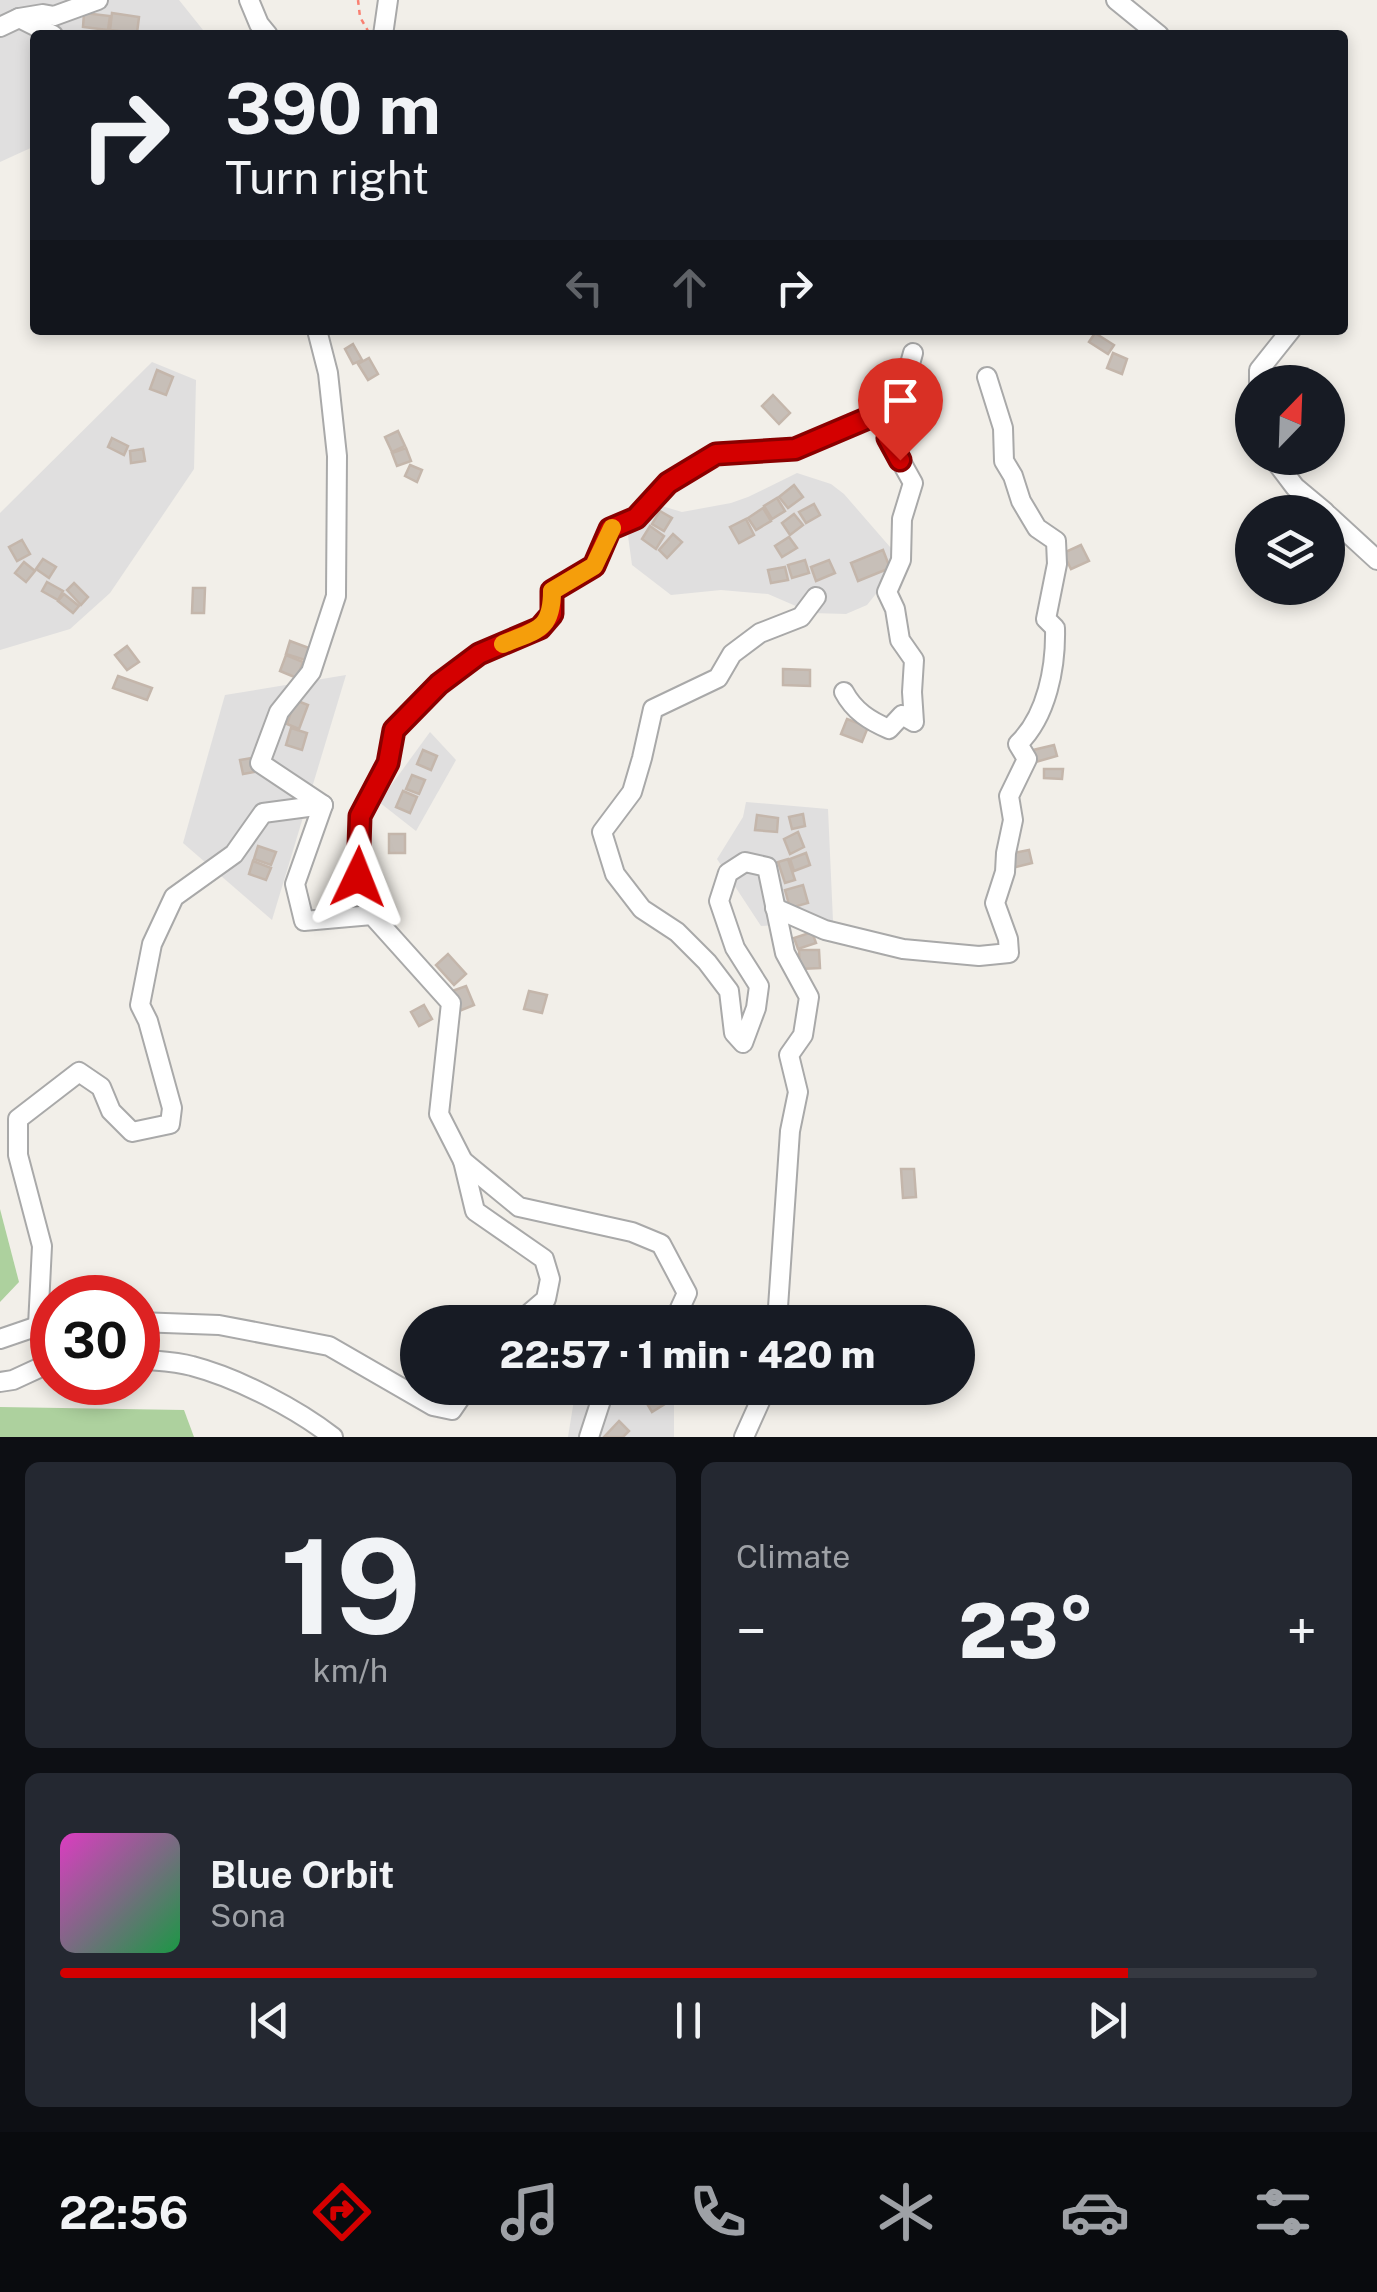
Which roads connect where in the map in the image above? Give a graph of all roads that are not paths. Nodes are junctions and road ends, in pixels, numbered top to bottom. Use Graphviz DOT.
graph roads {
  1 [pos="98,0"];
  2 [pos="249,0"];
  3 [pos="388,0"];
  4 [pos="1116,0"];
  5 [pos="19,18"];
  6 [pos="0,27"];
  7 [pos="43,30"];
  8 [pos="264,30"];
  9 [pos="384,30"];
  10 [pos="1153,30"];
  11 [pos="318,335"];
  12 [pos="1287,335"];
  13 [pos="912,354"];
  14 [pos="1263,365"];
  15 [pos="987,377"];
  16 [pos="906,402"];
  17 [pos="1286,475"];
  18 [pos="1305,495"];
  19 [pos="1345,531"];
  20 [pos="1377,560"];
  21 [pos="816,597"];
  22 [pos="844,692"];
  23 [pos="323,805"];
  24 [pos="775,908"];
  25 [pos="372,915"];
  26 [pos="463,1161"];
  27 [pos="43,1275"];
  28 [pos="539,1305"];
  29 [pos="682,1305"];
  30 [pos="778,1305"];
  31 [pos="160,1323"];
  32 [pos="30,1331"];
  33 [pos="0,1339"];
  34 [pos="160,1362"];
  35 [pos="30,1372"];
  36 [pos="0,1382"];
  37 [pos="400,1387"];
  38 [pos="431,1405"];
  39 [pos="455,1405"];
  40 [pos="599,1405"];
  41 [pos="758,1405"];
  42 [pos="334,1437"];
  43 [pos="589,1437"];
  44 [pos="744,1437"];
  1 -- 5 [label="street"];
  2 -- 8 [label="street"];
  3 -- 9 [label="street"];
  4 -- 10 [label="street"];
  5 -- 6 [label="street"];
  5 -- 7 [label="street"];
  11 -- 23 [label="street"];
  12 -- 14 [label="street"];
  13 -- 16 [label="street"];
  15 -- 24 [label="street"];
  16 -- 22 [label="street"];
  16 -- 25 [label="street"];
  17 -- 18 [label="street"];
  19 -- 20 [label="street"];
  21 -- 24 [label="street"];
  23 -- 25 [label="street"];
  23 -- 27 [label="street"];
  24 -- 30 [label="street"];
  25 -- 26 [label="street"];
  26 -- 28 [label="street"];
  26 -- 29 [label="street"];
  31 -- 37 [label="street"];
  32 -- 33 [label="street"];
  34 -- 42 [label="street"];
  35 -- 36 [label="street"];
  38 -- 39 [label="street"];
  40 -- 43 [label="street"];
  41 -- 44 [label="street"];
}
